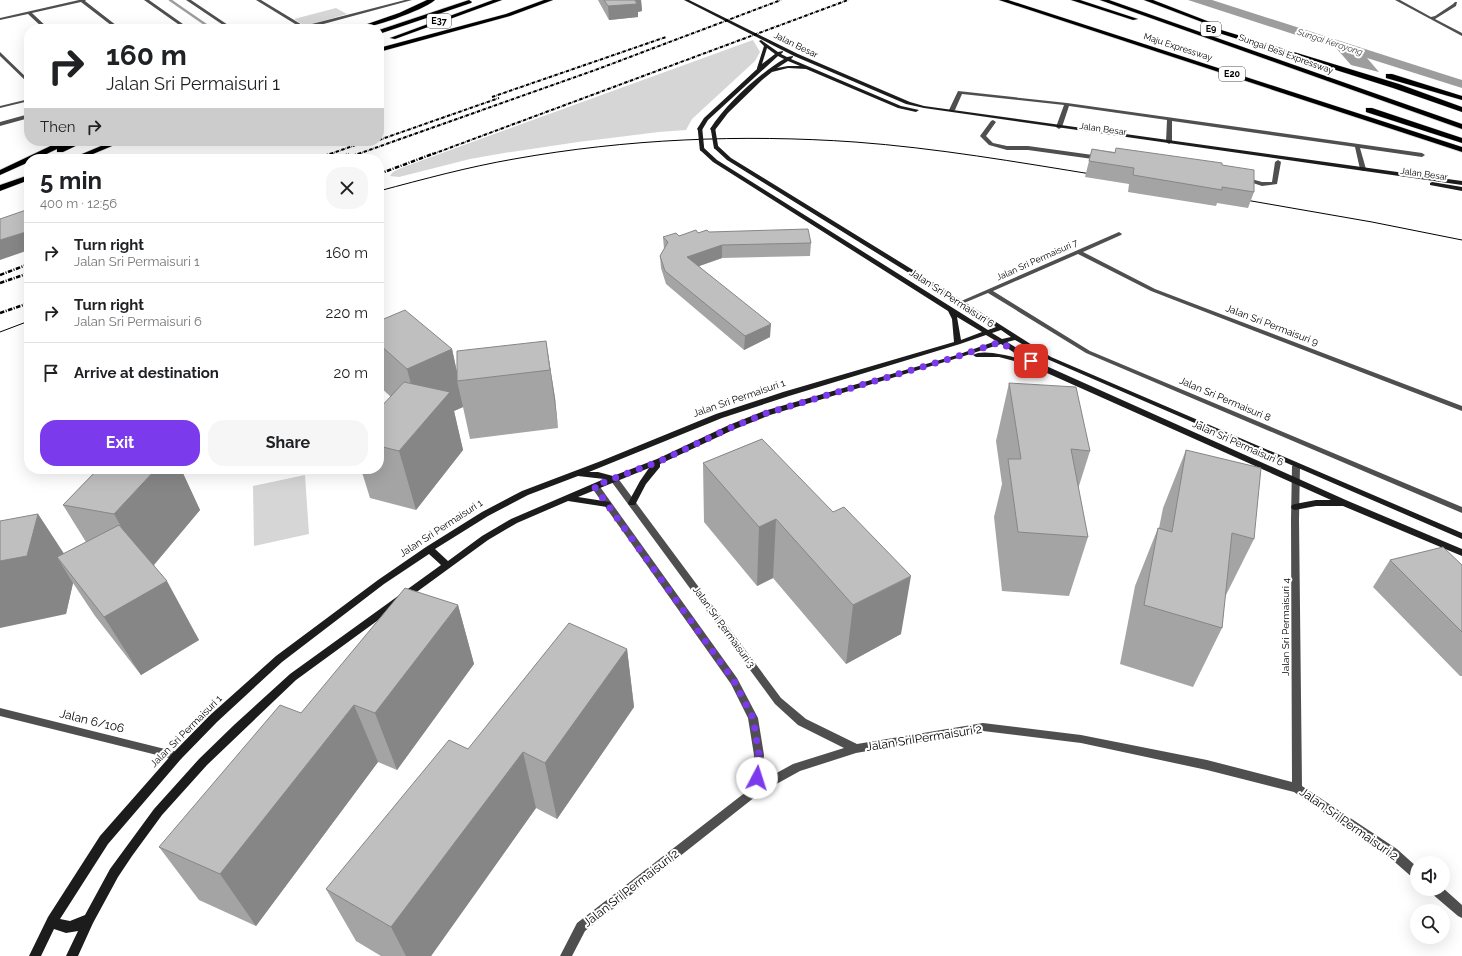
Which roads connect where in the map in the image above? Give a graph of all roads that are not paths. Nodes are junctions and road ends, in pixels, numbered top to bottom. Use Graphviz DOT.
graph roads {
  1 [pos="83,0"];
  2 [pos="146,0"];
  3 [pos="188,0"];
  4 [pos="258,0"];
  5 [pos="410,0"];
  6 [pos="432,0"];
  7 [pos="475,0"];
  8 [pos="499,0"];
  9 [pos="550,0"];
  10 [pos="686,0"];
  11 [pos="1002,0"];
  12 [pos="1025,0"];
  13 [pos="1074,0"];
  14 [pos="1103,0"];
  15 [pos="1121,0"];
  16 [pos="1147,0"];
  17 [pos="1397,0"];
  18 [pos="691,1"];
  19 [pos="1456,3"];
  20 [pos="29,13"];
  21 [pos="1431,18"];
  22 [pos="0,20"];
  23 [pos="41,24"];
  24 [pos="113,24"];
  25 [pos="181,24"];
  26 [pos="224,24"];
  27 [pos="297,24"];
  28 [pos="319,24"];
  29 [pos="371,24"];
  30 [pos="384,30"];
  31 [pos="1462,35"];
  32 [pos="758,37"];
  33 [pos="384,41"];
  34 [pos="766,46"];
  35 [pos="384,49"];
  36 [pos="786,50"];
  37 [pos="0,53"];
  38 [pos="777,54"];
  39 [pos="796,55"];
  40 [pos="1263,56"];
  41 [pos="787,59"];
  42 [pos="758,71"];
  43 [pos="817,71"];
  44 [pos="767,72"];
  45 [pos="1260,75"];
  46 [pos="24,78"];
  47 [pos="1396,86"];
  48 [pos="1415,93"];
  49 [pos="1377,97"];
  50 [pos="1462,98"];
  51 [pos="24,101"];
  52 [pos="1067,104"];
  53 [pos="1462,104"];
  54 [pos="0,107"];
  55 [pos="1359,107"];
  56 [pos="952,110"];
  57 [pos="1462,110"];
  58 [pos="24,117"];
  59 [pos="1170,119"];
  60 [pos="993,122"];
  61 [pos="0,124"];
  62 [pos="1059,127"];
  63 [pos="1462,127"];
  64 [pos="1462,141"];
  65 [pos="1169,142"];
  66 [pos="1357,145"];
  67 [pos="57,146"];
  68 [pos="70,146"];
  69 [pos="107,146"];
  70 [pos="1462,150"];
  71 [pos="40,154"];
  72 [pos="50,154"];
  73 [pos="87,154"];
  74 [pos="1422,155"];
  75 [pos="1109,160"];
  76 [pos="24,162"];
  77 [pos="1278,162"];
  78 [pos="24,164"];
  79 [pos="1363,169"];
  80 [pos="0,173"];
  81 [pos="1239,178"];
  82 [pos="24,179"];
  83 [pos="1462,183"];
  84 [pos="1457,186"];
  85 [pos="0,188"];
  86 [pos="1119,234"];
  87 [pos="1078,252"];
  88 [pos="989,291"];
  89 [pos="962,302"];
  90 [pos="949,309"];
  91 [pos="1001,328"];
  92 [pos="987,333"];
  93 [pos="1016,337"];
  94 [pos="1000,342"];
  95 [pos="958,343"];
  96 [pos="959,356"];
  97 [pos="1041,367"];
  98 [pos="1462,409"];
  99 [pos="621,457"];
  100 [pos="660,461"];
  101 [pos="1296,466"];
  102 [pos="598,475"];
  103 [pos="569,477"];
  104 [pos="614,479"];
  105 [pos="1297,481"];
  106 [pos="594,486"];
  107 [pos="566,498"];
  108 [pos="632,503"];
  109 [pos="1345,503"];
  110 [pos="607,504"];
  111 [pos="1295,507"];
  112 [pos="1462,510"];
  113 [pos="1462,536"];
  114 [pos="429,549"];
  115 [pos="1462,553"];
  116 [pos="448,565"];
  117 [pos="0,712"];
  118 [pos="856,749"];
  119 [pos="177,756"];
  120 [pos="1297,788"];
  121 [pos="756,790"];
  122 [pos="1410,868"];
  123 [pos="1443,896"];
  124 [pos="1462,912"];
  125 [pos="89,919"];
  126 [pos="52,921"];
  127 [pos="36,956"];
  128 [pos="72,956"];
  129 [pos="566,956"];
  1 -- 20 [label="street"];
  1 -- 24 [label="street"];
  2 -- 25 [label="street"];
  3 -- 26 [label="street"];
  4 -- 27 [label="street"];
  5 -- 28 [label="street"];
  6 -- 29 [label="highway"];
  7 -- 30 [label="highway, E37"];
  8 -- 33 [label="highway, E37"];
  9 -- 35 [label="highway"];
  10 -- 18 [label="street, Jalan Besar"];
  11 -- 70 [label="highway, Maju Expressway / E20"];
  12 -- 45 [label="highway, Maju Expressway / E20"];
  13 -- 40 [label="highway"];
  14 -- 40 [label="highway, Sungai Besi Expressway / E9"];
  15 -- 47 [label="highway, Sungai Besi Expressway / E9"];
  16 -- 50 [label="highway"];
  17 -- 21 [label="street"];
  18 -- 32 [label="street, Jalan Besar"];
  19 -- 21 [label="street"];
  20 -- 22 [label="street"];
  20 -- 23 [label="street"];
  21 -- 31 [label="street"];
  32 -- 34 [label="street, Jalan Besar"];
  32 -- 36 [label="street, Jalan Besar"];
  34 -- 38 [label="street, Jalan Besar"];
  34 -- 42 [label="street"];
  36 -- 38 [label="street, Jalan Sri Permaisuri 6"];
  36 -- 39 [label="street, Jalan Besar"];
  37 -- 46 [label="street"];
  38 -- 41 [label="street, Jalan Besar"];
  38 -- 42 [label="street, Jalan Sri Permaisuri 6"];
  39 -- 41 [label="street, Jalan Sri Permaisuri 6"];
  39 -- 56 [label="street, Jalan Besar"];
  40 -- 49 [label="highway, Sungai Besi Expressway / E9"];
  41 -- 43 [label="street, Jalan Besar"];
  41 -- 44 [label="street, Jalan Sri Permaisuri 6"];
  42 -- 90 [label="street, Jalan Sri Permaisuri 6, bridge"];
  43 -- 44 [label="street"];
  43 -- 60 [label="street, Jalan Besar"];
  44 -- 89 [label="street, Jalan Sri Permaisuri 6, bridge"];
  47 -- 48 [label="highway, Sungai Besi Expressway / E9"];
  47 -- 49 [label="highway"];
  48 -- 53 [label="highway"];
  48 -- 57 [label="highway, Sungai Besi Expressway / E9"];
  49 -- 63 [label="highway, Sungai Besi Expressway / E9"];
  51 -- 54 [label="street"];
  52 -- 56 [label="street"];
  52 -- 59 [label="street"];
  52 -- 62 [label="street"];
  55 -- 64 [label="highway"];
  56 -- 62 [label="street, Jalan Besar"];
  58 -- 61 [label="street"];
  59 -- 65 [label="street"];
  59 -- 66 [label="street"];
  60 -- 75 [label="street"];
  60 -- 77 [label="street, Jalan Besar"];
  62 -- 65 [label="street, Jalan Besar"];
  65 -- 79 [label="street, Jalan Besar"];
  66 -- 74 [label="street"];
  66 -- 79 [label="street"];
  67 -- 71 [label="highway"];
  68 -- 72 [label="highway"];
  69 -- 73 [label="highway"];
  76 -- 80 [label="highway"];
  77 -- 81 [label="street"];
  77 -- 84 [label="street, Jalan Besar"];
  78 -- 80 [label="highway"];
  79 -- 84 [label="street, Jalan Besar"];
  82 -- 85 [label="highway"];
  83 -- 84 [label="street, Jalan Besar"];
  86 -- 87 [label="street, Jalan Sri Permaisuri 7"];
  87 -- 88 [label="street, Jalan Sri Permaisuri 7"];
  87 -- 98 [label="street, Jalan Sri Permaisuri 9"];
  88 -- 89 [label="street, Jalan Sri Permaisuri 7"];
  88 -- 112 [label="street, Jalan Sri Permaisuri 8"];
  89 -- 91 [label="street, Jalan Sri Permaisuri 6"];
  90 -- 92 [label="street, Jalan Sri Permaisuri 6"];
  90 -- 95 [label="street"];
  91 -- 92 [label="street, Jalan Sri Permaisuri 1"];
  91 -- 93 [label="street, Jalan Sri Permaisuri 6"];
  92 -- 94 [label="street, Jalan Sri Permaisuri 6"];
  92 -- 95 [label="street, Jalan Sri Permaisuri 1"];
  93 -- 94 [label="street"];
  93 -- 101 [label="street, Jalan Sri Permaisuri 6"];
  94 -- 96 [label="street"];
  94 -- 97 [label="street, Jalan Sri Permaisuri 6"];
  95 -- 99 [label="street, Jalan Sri Permaisuri 1"];
  96 -- 97 [label="street"];
  96 -- 100 [label="street"];
  97 -- 105 [label="street, Jalan Sri Permaisuri 6"];
  99 -- 102 [label="street"];
  99 -- 103 [label="street, Jalan Sri Permaisuri 1"];
  100 -- 104 [label="street"];
  100 -- 108 [label="street"];
  101 -- 105 [label="street, Jalan Sri Permaisuri 4"];
  101 -- 113 [label="street, Jalan Sri Permaisuri 6"];
  102 -- 103 [label="street"];
  102 -- 104 [label="street"];
  102 -- 106 [label="street"];
  103 -- 114 [label="street, Jalan Sri Permaisuri 1"];
  104 -- 106 [label="street"];
  104 -- 108 [label="street, Jalan Sri Permaisuri 3"];
  105 -- 109 [label="street, Jalan Sri Permaisuri 6"];
  105 -- 111 [label="street, Jalan Sri Permaisuri 4"];
  106 -- 107 [label="street"];
  106 -- 110 [label="street"];
  107 -- 110 [label="street"];
  107 -- 116 [label="street"];
  108 -- 118 [label="street, Jalan Sri Permaisuri 3"];
  109 -- 111 [label="street"];
  109 -- 115 [label="street, Jalan Sri Permaisuri 6"];
  110 -- 121 [label="street"];
  111 -- 120 [label="street, Jalan Sri Permaisuri 4"];
  114 -- 116 [label="street"];
  114 -- 119 [label="street, Jalan Sri Permaisuri 1"];
  116 -- 125 [label="street"];
  117 -- 119 [label="street, Jalan 6/106"];
  118 -- 120 [label="street, Jalan Sri Permaisuri 2"];
  118 -- 121 [label="street, Jalan Sri Permaisuri 2"];
  119 -- 126 [label="street, Jalan Sri Permaisuri 1"];
  120 -- 122 [label="street, Jalan Sri Permaisuri 2"];
  121 -- 129 [label="street, Jalan Sri Permaisuri 2"];
  123 -- 124 [label="street"];
  125 -- 126 [label="street"];
  125 -- 128 [label="street"];
  126 -- 127 [label="street, Jalan Sri Permaisuri 1"];
}
